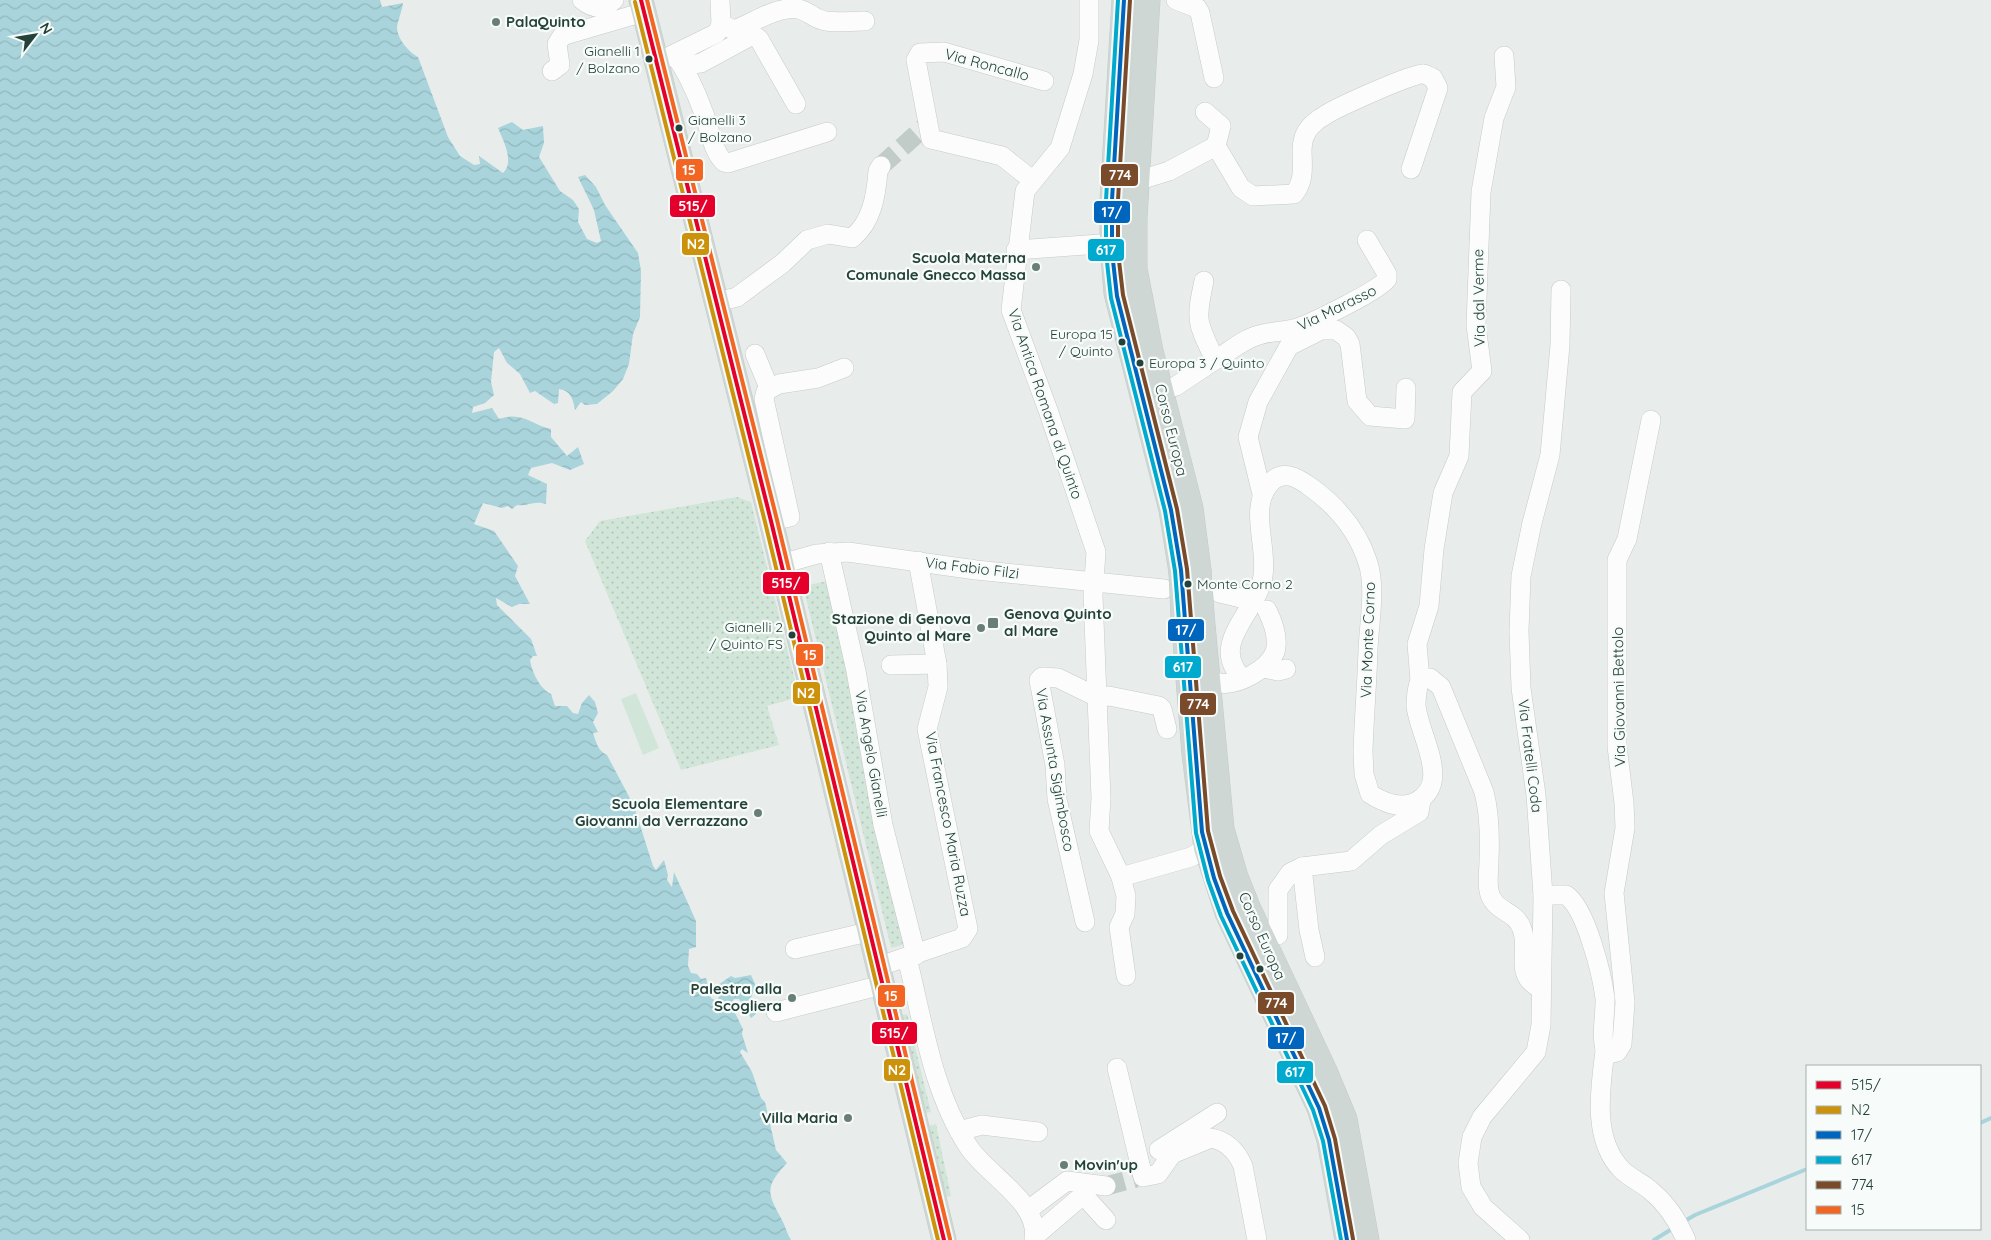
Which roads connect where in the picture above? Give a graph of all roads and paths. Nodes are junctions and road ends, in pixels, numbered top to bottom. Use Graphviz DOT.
graph roads {
  1 [pos="582,0"];
  2 [pos="614,0"];
  3 [pos="720,0"];
  4 [pos="766,0"];
  5 [pos="1089,0"];
  6 [pos="1124,0"];
  7 [pos="1148,0"];
  8 [pos="1176,0"];
  9 [pos="643,6"];
  10 [pos="865,21"];
  11 [pos="721,24"];
  12 [pos="1504,56"];
  13 [pos="672,61"];
  14 [pos="552,71"];
  15 [pos="1214,78"];
  16 [pos="1044,81"];
  17 [pos="796,104"];
  18 [pos="1205,112"];
  19 [pos="826,132"];
  20 [pos="1216,146"];
  21 [pos="881,166"];
  22 [pos="1411,169"];
  23 [pos="1032,180"];
  24 [pos="1137,181"];
  25 [pos="1368,240"];
  26 [pos="1100,244"];
  27 [pos="1016,250"];
  28 [pos="1204,281"];
  29 [pos="1562,290"];
  30 [pos="716,302"];
  31 [pos="1572,339"];
  32 [pos="755,354"];
  33 [pos="1215,360"];
  34 [pos="844,368"];
  35 [pos="769,388"];
  36 [pos="1406,388"];
  37 [pos="1161,392"];
  38 [pos="1651,420"];
  39 [pos="1262,494"];
  40 [pos="770,521"];
  41 [pos="1532,523"];
  42 [pos="829,552"];
  43 [pos="918,561"];
  44 [pos="780,564"];
  45 [pos="1190,571"];
  46 [pos="1093,582"];
  47 [pos="1164,589"];
  48 [pos="1220,594"];
  49 [pos="1245,600"];
  50 [pos="1268,610"];
  51 [pos="1197,620"];
  52 [pos="1231,641"];
  53 [pos="1186,652"];
  54 [pos="938,664"];
  55 [pos="891,665"];
  56 [pos="1264,668"];
  57 [pos="1286,669"];
  58 [pos="1242,678"];
  59 [pos="1208,679"];
  60 [pos="1420,680"];
  61 [pos="1097,697"];
  62 [pos="1166,729"];
  63 [pos="1421,800"];
  64 [pos="1206,848"];
  65 [pos="1302,867"];
  66 [pos="1121,877"];
  67 [pos="1543,895"];
  68 [pos="1085,922"];
  69 [pos="868,932"];
  70 [pos="1278,935"];
  71 [pos="795,949"];
  72 [pos="911,956"];
  73 [pos="1315,957"];
  74 [pos="879,976"];
  75 [pos="1126,976"];
  76 [pos="1541,989"];
  77 [pos="776,1012"];
  78 [pos="1605,1051"];
  79 [pos="1117,1068"];
  80 [pos="1217,1113"];
  81 [pos="959,1131"];
  82 [pos="1038,1132"];
  83 [pos="1140,1178"];
  84 [pos="1106,1186"];
  85 [pos="1028,1210"];
  86 [pos="1106,1220"];
  87 [pos="1034,1238"];
  88 [pos="944,1240"];
  89 [pos="1257,1240"];
  90 [pos="1347,1240"];
  91 [pos="1367,1240"];
  92 [pos="1520,1240"];
  93 [pos="1686,1240"];
  1 -- 2 [label="street"];
  3 -- 11 [label="street"];
  4 -- 11 [label="street"];
  5 -- 23 [label="street, Via Antica Romana di Quinto"];
  6 -- 45 [label="main road, Corso Europa"];
  7 -- 24 [label="main road, Corso Europa"];
  8 -- 15 [label="street"];
  9 -- 13 [label="main road"];
  9 -- 14 [label="street"];
  10 -- 11 [label="street"];
  11 -- 13 [label="street"];
  12 -- 60 [label="street, Via dal Verme"];
  13 -- 17 [label="street"];
  13 -- 19 [label="street"];
  13 -- 30 [label="main road"];
  16 -- 23 [label="street, Via Roncallo"];
  18 -- 20 [label="street"];
  20 -- 22 [label="street"];
  20 -- 24 [label="street"];
  21 -- 30 [label="street"];
  23 -- 27 [label="street, Via Antica Romana di Quinto"];
  24 -- 37 [label="main road, Corso Europa"];
  25 -- 33 [label="street, Via Marasso"];
  26 -- 27 [label="street"];
  27 -- 46 [label="street, Via Antica Romana di Quinto"];
  28 -- 33 [label="street"];
  29 -- 41 [label="street, Via Fratelli Coda"];
  30 -- 40 [label="main road"];
  31 -- 41 [label="street, Via Fratelli Coda"];
  32 -- 35 [label="street"];
  33 -- 37 [label="street, Via Marasso"];
  34 -- 35 [label="street"];
  35 -- 40 [label="street"];
  36 -- 39 [label="street"];
  37 -- 45 [label="main road, Corso Europa"];
  38 -- 78 [label="street, Via Giovanni Bettolo"];
  39 -- 52 [label="street"];
  39 -- 63 [label="street, Via Monte Corno"];
  40 -- 44 [label="main road"];
  41 -- 67 [label="street, Via Fratelli Coda"];
  42 -- 43 [label="street, Via Fabio Filzi"];
  42 -- 44 [label="street, Via Fabio Filzi"];
  42 -- 72 [label="street, Via Angelo Gianelli"];
  43 -- 46 [label="street, Via Fabio Filzi"];
  43 -- 54 [label="street, Via Francesco Maria Ruzza"];
  44 -- 69 [label="main road"];
  45 -- 51 [label="main road, Corso Europa, bridge"];
  46 -- 47 [label="street, Via Fabio Filzi"];
  46 -- 61 [label="street, Via Antica Romana di Quinto"];
  48 -- 49 [label="street"];
  50 -- 56 [label="street"];
  51 -- 52 [label="street"];
  51 -- 53 [label="main road, Corso Europa"];
  51 -- 59 [label="main road, Corso Europa"];
  52 -- 58 [label="street"];
  53 -- 59 [label="street, Corso Europa"];
  53 -- 64 [label="main road, Corso Europa"];
  54 -- 55 [label="street"];
  54 -- 72 [label="street, Via Francesco Maria Ruzza"];
  56 -- 57 [label="street"];
  56 -- 58 [label="street"];
  58 -- 59 [label="street"];
  59 -- 91 [label="main road, Corso Europa"];
  60 -- 63 [label="street"];
  60 -- 76 [label="street"];
  61 -- 62 [label="street"];
  61 -- 66 [label="street, Via Antica Romana di Quinto"];
  61 -- 68 [label="street, Via Assunta Sigimbosco"];
  63 -- 65 [label="street"];
  64 -- 66 [label="street"];
  64 -- 90 [label="main road, Corso Europa"];
  65 -- 70 [label="street"];
  65 -- 73 [label="street"];
  66 -- 75 [label="street, Via Antica Romana di Quinto"];
  67 -- 76 [label="street, Via Fratelli Coda"];
  67 -- 78 [label="street"];
  69 -- 71 [label="street"];
  69 -- 74 [label="main road"];
  72 -- 74 [label="street, Via Francesco Maria Ruzza"];
  72 -- 81 [label="street, Via Angelo Gianelli"];
  74 -- 77 [label="street, Via Francesco Maria Ruzza"];
  74 -- 88 [label="main road"];
  76 -- 92 [label="street"];
  78 -- 93 [label="street"];
  79 -- 83 [label="street"];
  80 -- 83 [label="street"];
  81 -- 82 [label="street"];
  81 -- 85 [label="street, Via Angelo Gianelli"];
  83 -- 89 [label="street"];
  84 -- 85 [label="street"];
  85 -- 87 [label="street"];
  86 -- 87 [label="street"];
}
